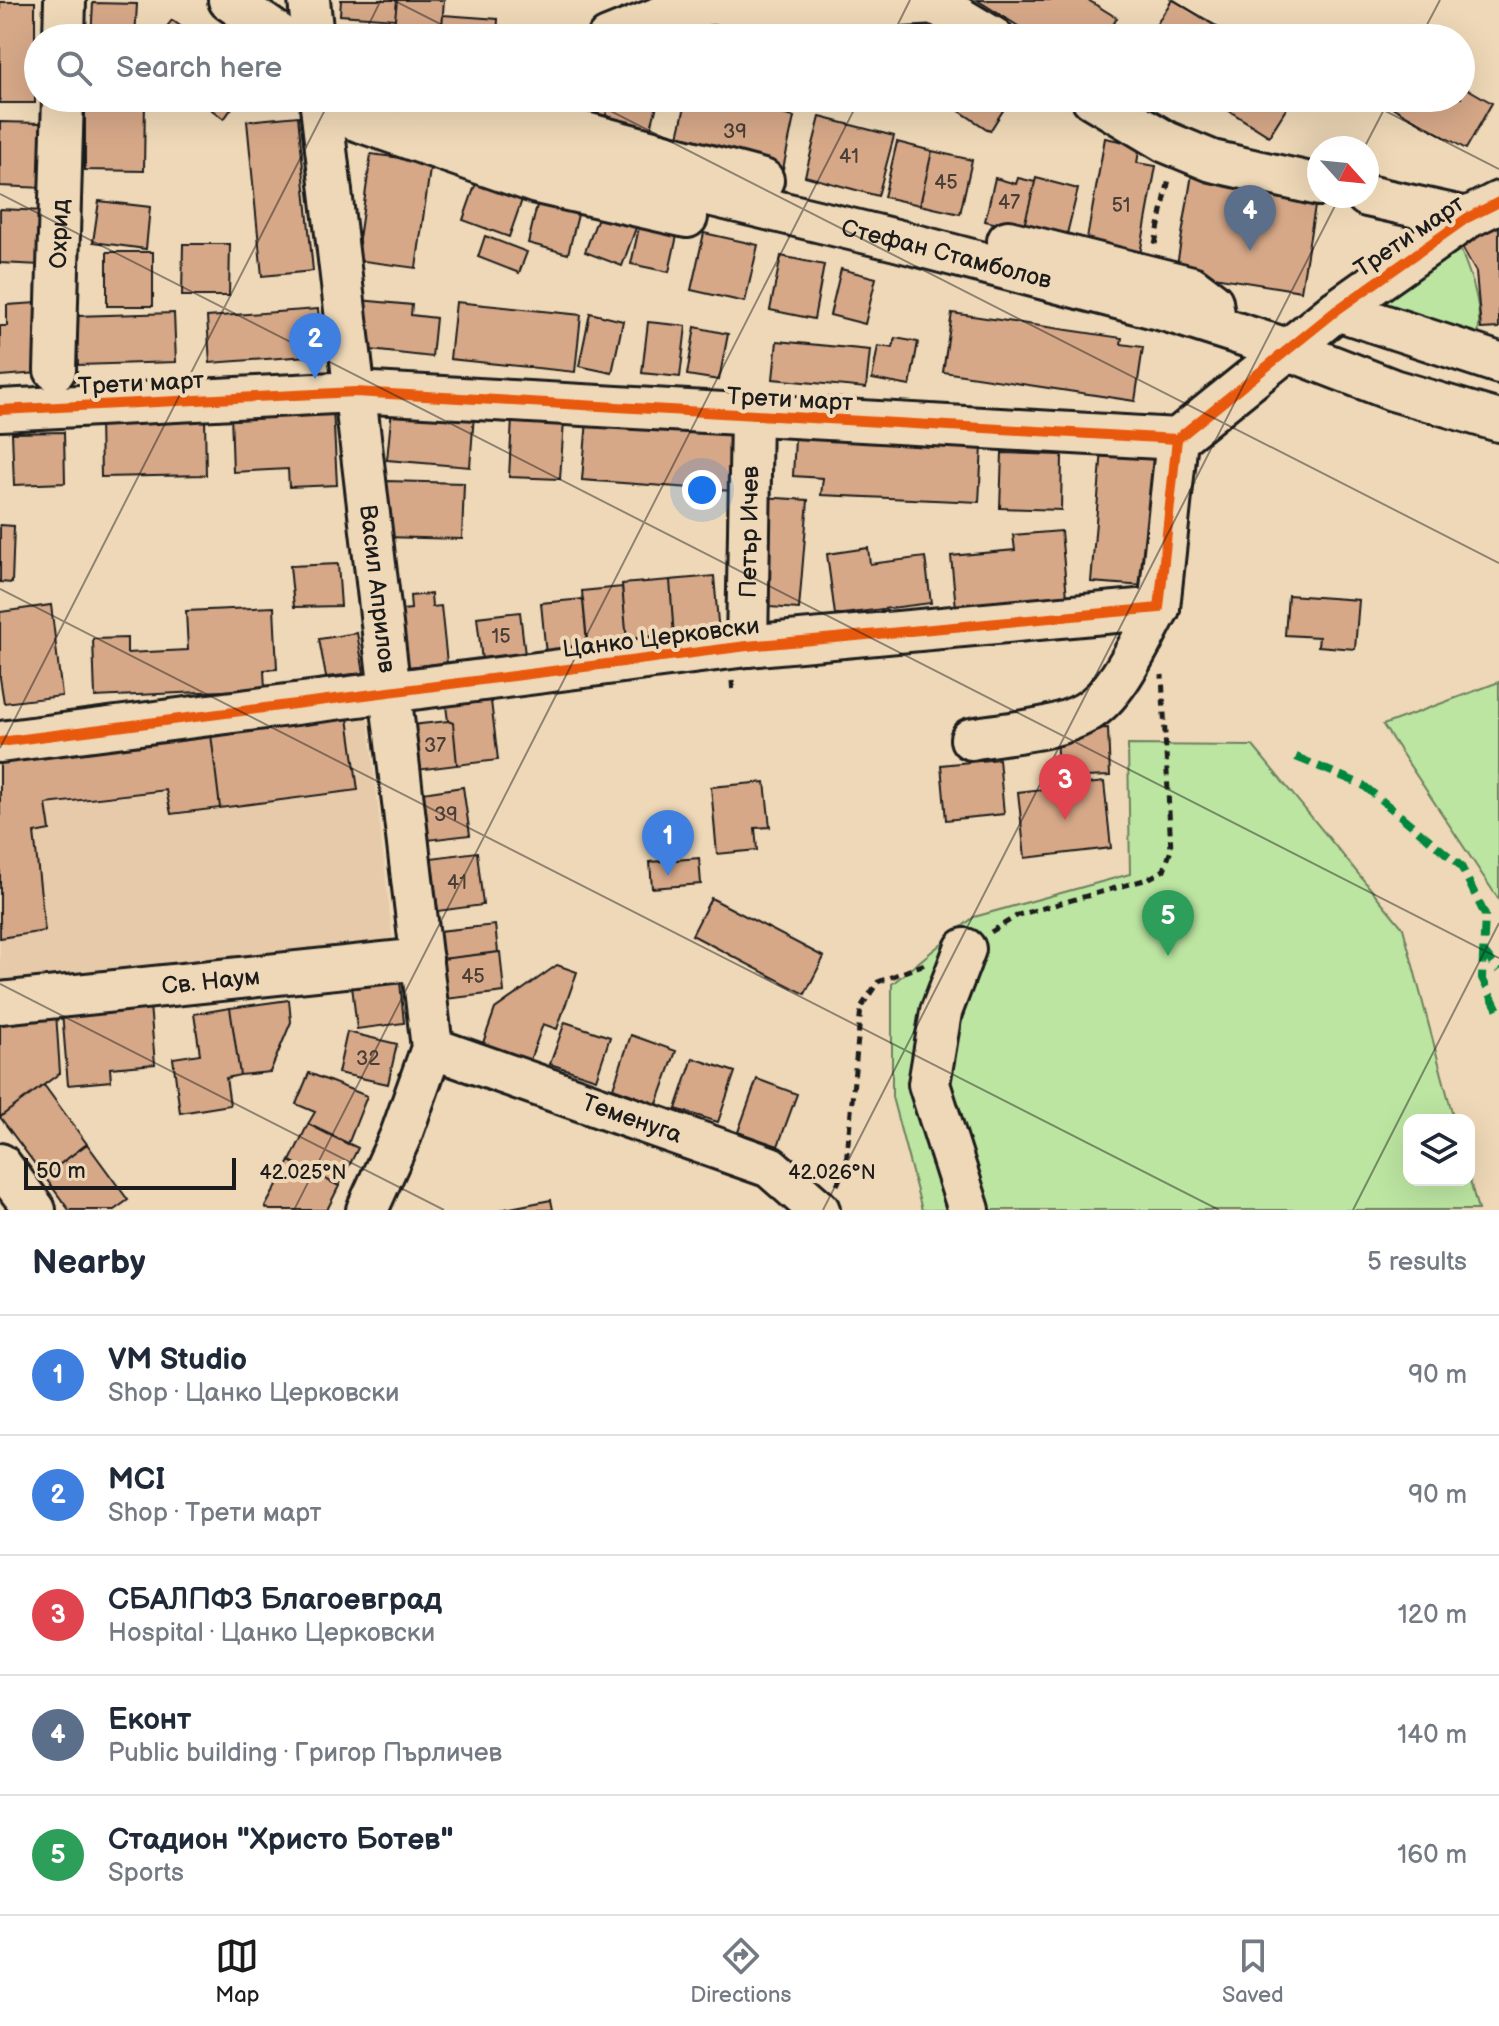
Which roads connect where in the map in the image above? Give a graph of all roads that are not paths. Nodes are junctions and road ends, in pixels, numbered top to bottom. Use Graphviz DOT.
graph roads {
  1 [pos="65,0"];
  2 [pos="229,0"];
  3 [pos="934,2"];
  4 [pos="307,23"];
  5 [pos="64,24"];
  6 [pos="643,24"];
  7 [pos="970,24"];
  8 [pos="63,112"];
  9 [pos="322,112"];
  10 [pos="344,112"];
  11 [pos="421,112"];
  12 [pos="544,112"];
  13 [pos="1116,112"];
  14 [pos="1307,182"];
  15 [pos="1379,197"];
  16 [pos="1483,210"];
  17 [pos="1337,310"];
  18 [pos="1170,312"];
  19 [pos="1216,326"];
  20 [pos="1287,349"];
  21 [pos="1499,363"];
  22 [pos="55,370"];
  23 [pos="355,392"];
  24 [pos="0,410"];
  25 [pos="751,417"];
  26 [pos="1499,421"];
  27 [pos="1177,439"];
  28 [pos="1159,608"];
  29 [pos="747,646"];
  30 [pos="390,690"];
  31 [pos="971,739"];
  32 [pos="0,742"];
  33 [pos="965,949"];
  34 [pos="422,959"];
  35 [pos="0,1003"];
  36 [pos="432,1048"];
  37 [pos="0,1164"];
  38 [pos="824,1199"];
  39 [pos="35,1210"];
  40 [pos="367,1210"];
  41 [pos="969,1210"];
  1 -- 5 [label="street"];
  2 -- 4 [label="street"];
  3 -- 6 [label="street"];
  3 -- 7 [label="street"];
  8 -- 22 [label="street, Охрид"];
  9 -- 23 [label="street, Васил Априлов"];
  10 -- 18 [label="street"];
  11 -- 18 [label="street, Стефан Стамболов"];
  12 -- 19 [label="street"];
  13 -- 14 [label="street"];
  15 -- 16 [label="street"];
  16 -- 17 [label="street, Трети март"];
  17 -- 20 [label="street, Трети март"];
  17 -- 21 [label="street"];
  18 -- 19 [label="street, Стефан Стамболов"];
  19 -- 20 [label="street, Стефан Стамболов"];
  20 -- 26 [label="street, Стефан Стамболов"];
  20 -- 27 [label="street, Трети март"];
  23 -- 24 [label="street, Трети март"];
  23 -- 25 [label="street, Трети март"];
  23 -- 30 [label="street, Васил Априлов"];
  25 -- 27 [label="street, Трети март"];
  25 -- 29 [label="street, Петър Ичев"];
  27 -- 28 [label="street"];
  28 -- 29 [label="street, Цанко Церковски"];
  28 -- 31 [label="street"];
  29 -- 30 [label="street, Цанко Церковски"];
  30 -- 32 [label="street, Цанко Церковски"];
  30 -- 34 [label="street, Васил Априлов"];
  33 -- 41 [label="street"];
  34 -- 35 [label="street, Св. Наум"];
  34 -- 36 [label="street, Васил Априлов"];
  36 -- 38 [label="street, Теменуга"];
  36 -- 40 [label="street, Васил Априлов"];
  37 -- 39 [label="street"];
}
